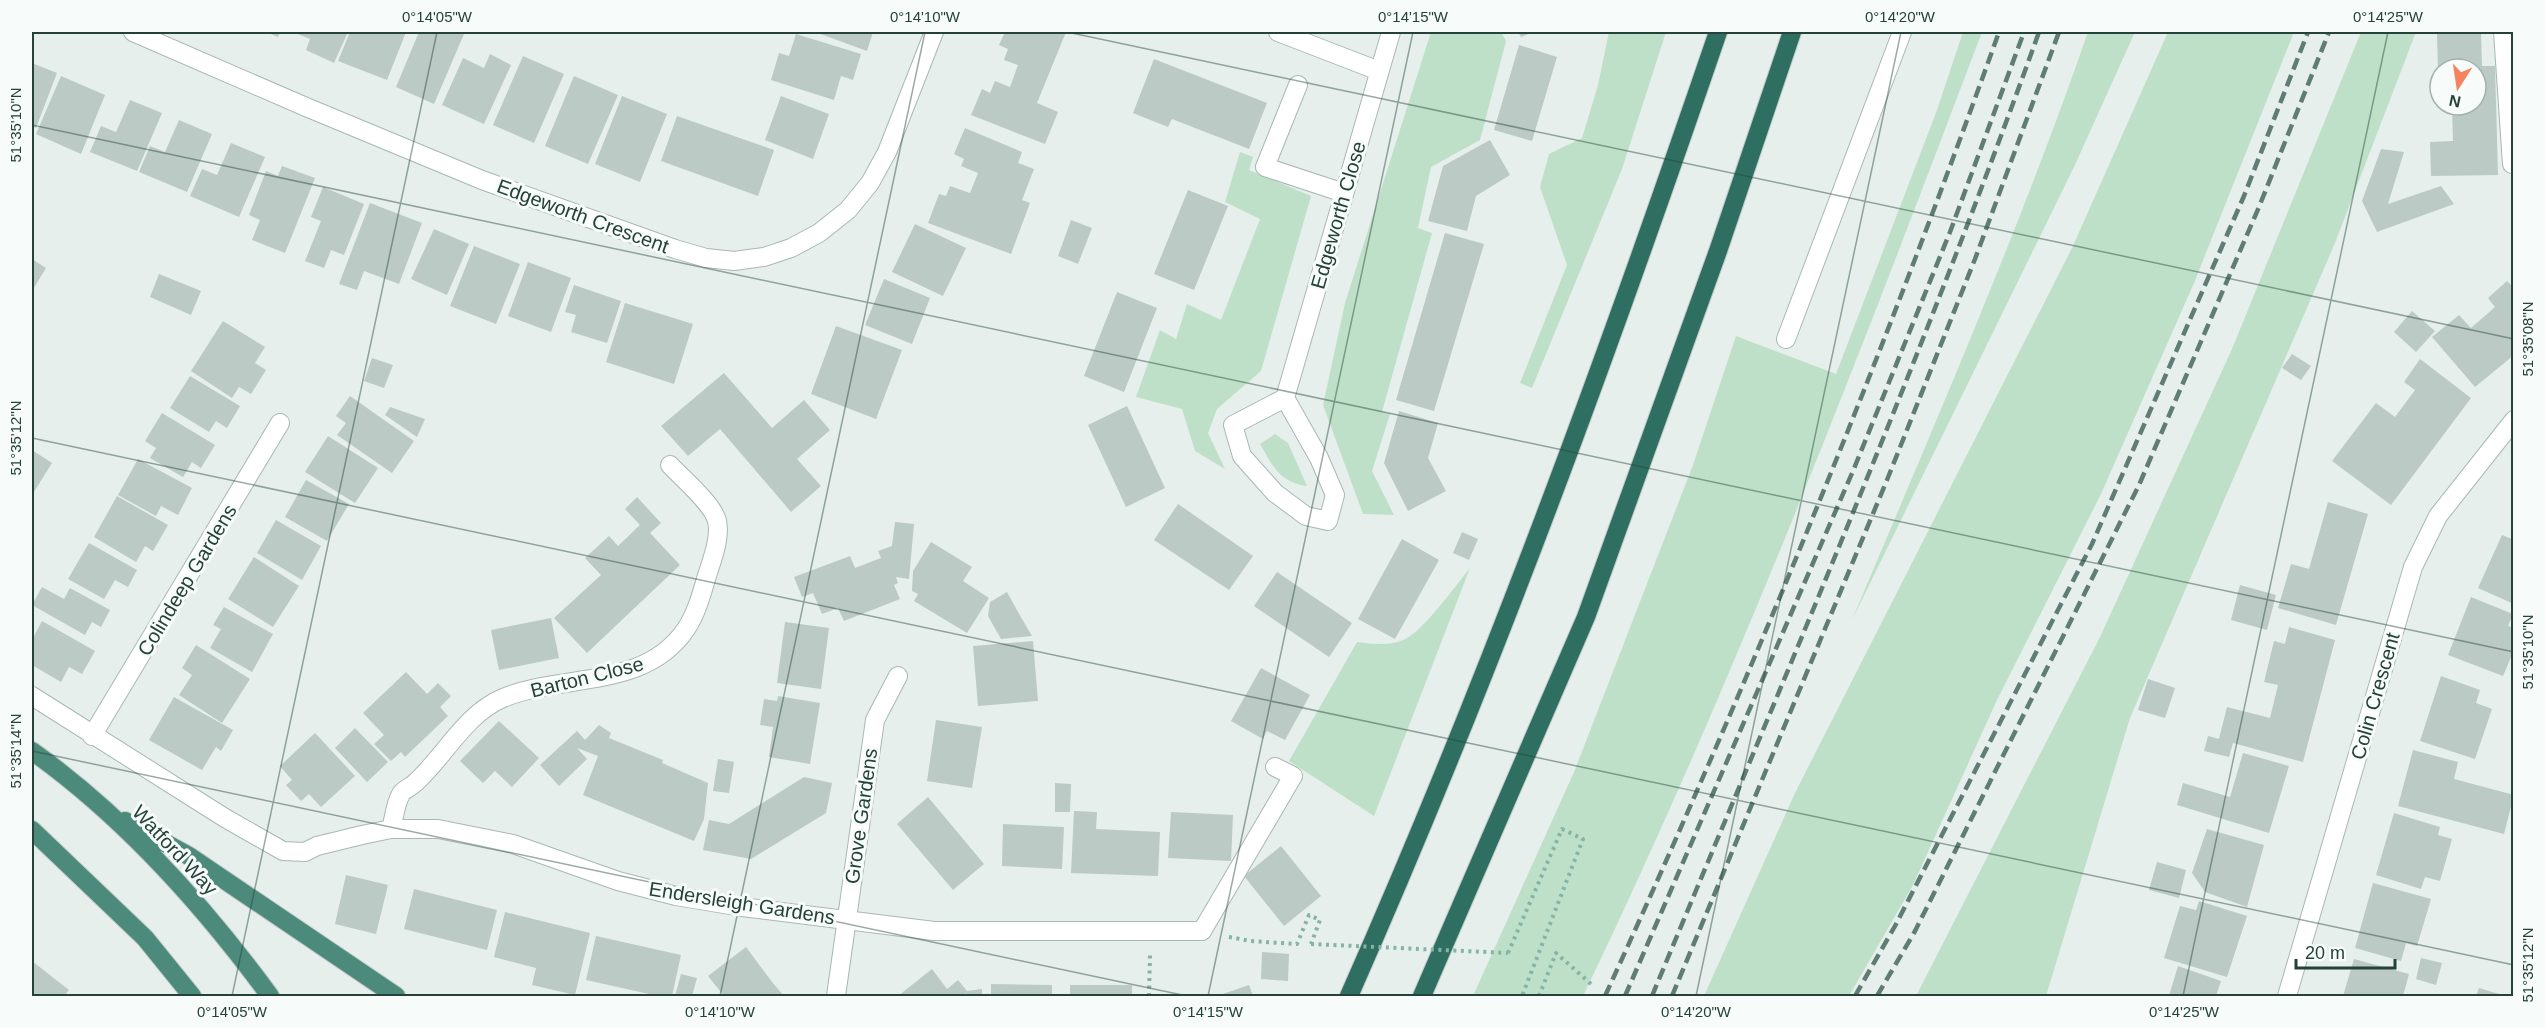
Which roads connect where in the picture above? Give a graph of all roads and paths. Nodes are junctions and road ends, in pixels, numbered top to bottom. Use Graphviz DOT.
graph roads {
  1 [pos="133,32"];
  2 [pos="934,32"];
  3 [pos="1278,32"];
  4 [pos="1391,32"];
  5 [pos="1718,32"];
  6 [pos="1792,32"];
  7 [pos="1902,32"];
  8 [pos="2503,32"];
  9 [pos="1379,71"];
  10 [pos="1298,85"];
  11 [pos="2512,164"];
  12 [pos="1344,193"];
  13 [pos="1786,339"];
  14 [pos="1285,398"];
  15 [pos="2514,420"];
  16 [pos="280,423"];
  17 [pos="670,465"];
  18 [pos="898,676"];
  19 [pos="32,696"];
  20 [pos="92,736"];
  21 [pos="32,751"];
  22 [pos="1275,766"];
  23 [pos="111,813"];
  24 [pos="32,830"];
  25 [pos="391,830"];
  26 [pos="846,920"];
  27 [pos="1150,930"];
  28 [pos="1251,941"];
  29 [pos="1591,984"];
  30 [pos="192,996"];
  31 [pos="270,996"];
  32 [pos="396,996"];
  33 [pos="836,996"];
  34 [pos="1149,996"];
  35 [pos="1349,996"];
  36 [pos="1422,996"];
  37 [pos="1522,996"];
  38 [pos="1539,996"];
  39 [pos="2287,996"];
  1 -- 2 [label="street, Edgeworth Crescent"];
  3 -- 9 [label="street"];
  4 -- 9 [label="street, Edgeworth Close"];
  5 -- 35 [label="highway"];
  6 -- 36 [label="highway"];
  7 -- 13 [label="street"];
  8 -- 11 [label="street"];
  9 -- 12 [label="street, Edgeworth Close"];
  10 -- 12 [label="street"];
  12 -- 14 [label="street, Edgeworth Close"];
  14 -- 14 [label="street"];
  15 -- 39 [label="street, Colin Crescent"];
  16 -- 20 [label="street, Colindeep Gardens"];
  17 -- 25 [label="street, Barton Close"];
  18 -- 26 [label="street, Grove Gardens"];
  19 -- 20 [label="street"];
  20 -- 25 [label="street, Endersleigh Gardens"];
  21 -- 23 [label="highway, Watford Way"];
  22 -- 27 [label="street, Endersleigh Gardens"];
  23 -- 31 [label="highway, Watford Way"];
  23 -- 32 [label="highway"];
  24 -- 30 [label="highway"];
  25 -- 26 [label="street, Endersleigh Gardens"];
  26 -- 27 [label="street, Endersleigh Gardens"];
  26 -- 33 [label="street, Grove Gardens"];
  27 -- 34 [label="path"];
  28 -- 37 [label="path, bridge"];
  29 -- 38 [label="path"];
}
